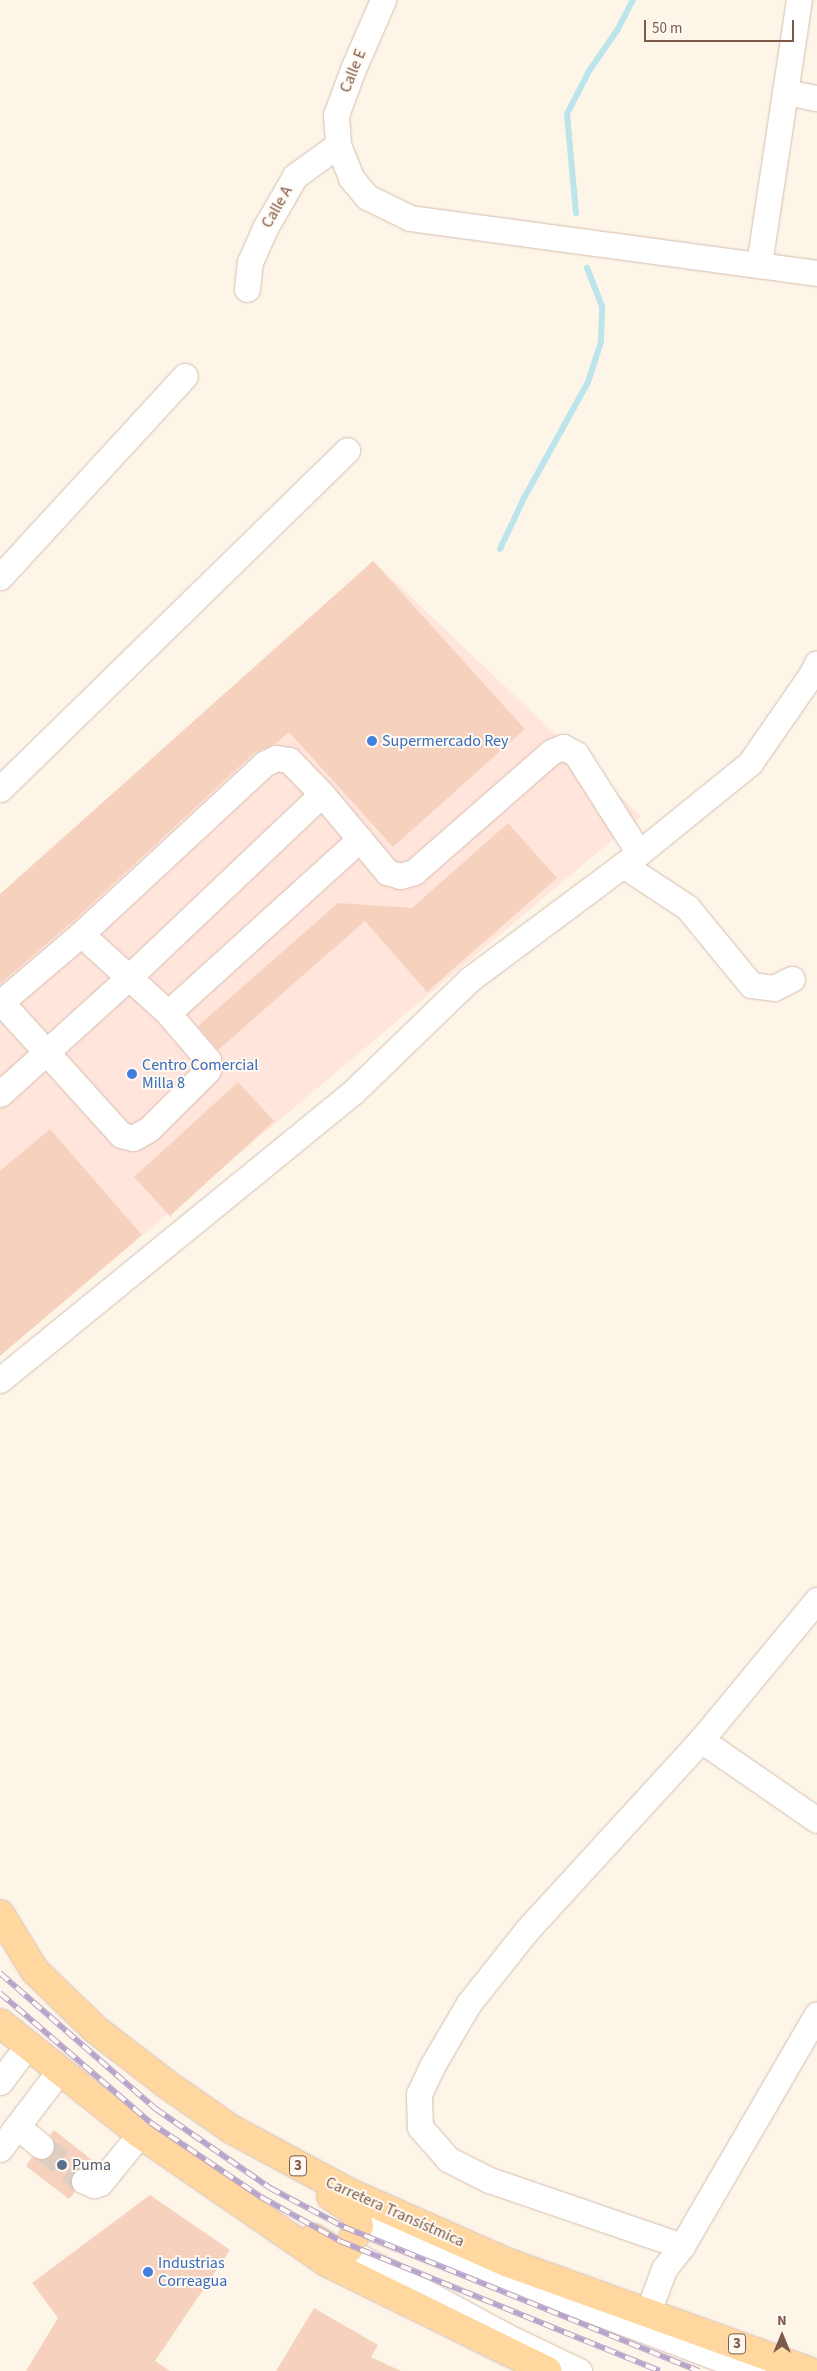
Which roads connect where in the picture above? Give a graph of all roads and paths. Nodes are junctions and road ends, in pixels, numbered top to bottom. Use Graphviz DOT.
graph roads {
  1 [pos="383,0"];
  2 [pos="799,0"];
  3 [pos="785,92"];
  4 [pos="817,98"];
  5 [pos="338,146"];
  6 [pos="758,264"];
  7 [pos="817,272"];
  8 [pos="247,289"];
  9 [pos="185,376"];
  10 [pos="347,450"];
  11 [pos="0,578"];
  12 [pos="817,663"];
  13 [pos="0,789"];
  14 [pos="322,794"];
  15 [pos="360,839"];
  16 [pos="631,859"];
  17 [pos="81,934"];
  18 [pos="128,978"];
  19 [pos="792,979"];
  20 [pos="1,1002"];
  21 [pos="168,1013"];
  22 [pos="47,1052"];
  23 [pos="0,1094"];
  24 [pos="0,1380"];
  25 [pos="817,1600"];
  26 [pos="700,1740"];
  27 [pos="817,1820"];
  28 [pos="0,1914"];
  29 [pos="817,2014"];
  30 [pos="0,2023"];
  31 [pos="27,2046"];
  32 [pos="59,2072"];
  33 [pos="0,2082"];
  34 [pos="17,2126"];
  35 [pos="231,2129"];
  36 [pos="140,2134"];
  37 [pos="41,2146"];
  38 [pos="0,2149"];
  39 [pos="84,2180"];
  40 [pos="359,2223"];
  41 [pos="682,2246"];
  42 [pos="347,2250"];
  43 [pos="656,2314"];
  44 [pos="548,2371"];
  45 [pos="579,2371"];
  46 [pos="753,2371"];
  47 [pos="809,2371"];
  1 -- 5 [label="street, Calle E"];
  2 -- 3 [label="street"];
  3 -- 4 [label="street"];
  3 -- 6 [label="street"];
  5 -- 6 [label="street, Calle E"];
  5 -- 8 [label="street, Calle A"];
  6 -- 7 [label="street, Calle E"];
  9 -- 11 [label="street"];
  10 -- 13 [label="street"];
  12 -- 16 [label="street"];
  14 -- 15 [label="street"];
  14 -- 17 [label="street"];
  14 -- 18 [label="street"];
  15 -- 16 [label="street"];
  15 -- 21 [label="street"];
  16 -- 19 [label="street"];
  16 -- 24 [label="street"];
  17 -- 18 [label="street"];
  17 -- 20 [label="street"];
  18 -- 21 [label="street"];
  18 -- 22 [label="street"];
  20 -- 22 [label="street"];
  21 -- 22 [label="street"];
  22 -- 23 [label="street"];
  25 -- 26 [label="street"];
  26 -- 27 [label="street"];
  26 -- 41 [label="street"];
  28 -- 35 [label="main road, Carretera Transístmica / 3"];
  29 -- 41 [label="street"];
  30 -- 31 [label="main road"];
  31 -- 32 [label="main road"];
  31 -- 33 [label="street"];
  32 -- 34 [label="street"];
  32 -- 36 [label="main road"];
  32 -- 42 [label="main road"];
  34 -- 37 [label="street"];
  34 -- 38 [label="street"];
  35 -- 40 [label="main road"];
  35 -- 43 [label="main road, Carretera Transístmica / 3"];
  36 -- 39 [label="street"];
  36 -- 44 [label="main road"];
  40 -- 42 [label="main road"];
  40 -- 46 [label="street"];
  41 -- 43 [label="street"];
  42 -- 45 [label="street"];
  43 -- 47 [label="main road, Carretera Transístmica / 3"];
}
